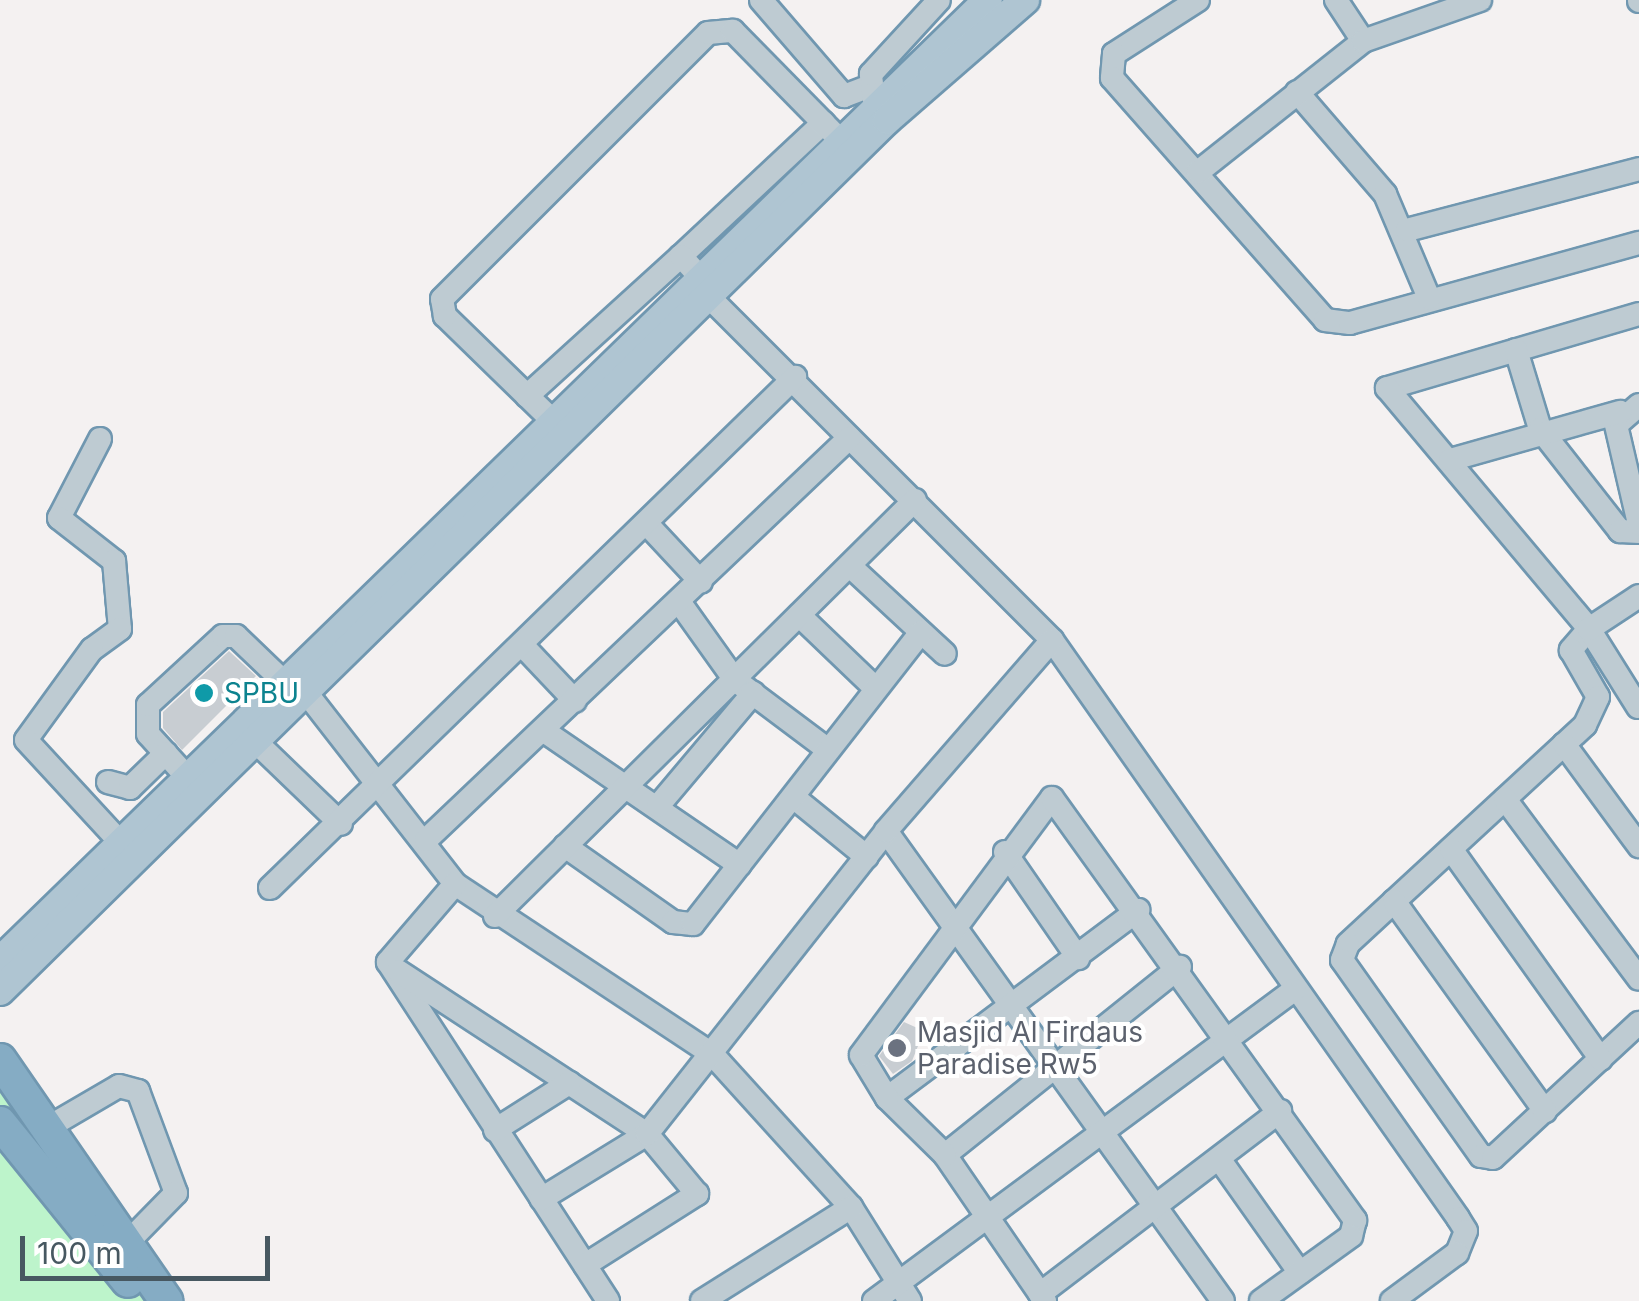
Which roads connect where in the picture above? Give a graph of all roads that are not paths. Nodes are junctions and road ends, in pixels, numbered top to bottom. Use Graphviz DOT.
graph roads {
  1 [pos="761,0"];
  2 [pos="939,0"];
  3 [pos="988,0"];
  4 [pos="1025,0"];
  5 [pos="1198,0"];
  6 [pos="1336,0"];
  7 [pos="1480,0"];
  8 [pos="1363,41"];
  9 [pos="1297,92"];
  10 [pos="877,104"];
  11 [pos="832,132"];
  12 [pos="1639,169"];
  13 [pos="1198,172"];
  14 [pos="1407,230"];
  15 [pos="1639,243"];
  16 [pos="697,277"];
  17 [pos="1429,298"];
  18 [pos="1639,314"];
  19 [pos="1516,350"];
  20 [pos="795,378"];
  21 [pos="528,396"];
  22 [pos="1629,408"];
  23 [pos="553,421"];
  24 [pos="1540,429"];
  25 [pos="849,438"];
  26 [pos="100,439"];
  27 [pos="1450,460"];
  28 [pos="915,500"];
  29 [pos="647,524"];
  30 [pos="1639,524"];
  31 [pos="1639,532"];
  32 [pos="850,566"];
  33 [pos="701,582"];
  34 [pos="1639,596"];
  35 [pos="680,603"];
  36 [pos="800,615"];
  37 [pos="1589,629"];
  38 [pos="921,632"];
  39 [pos="1052,640"];
  40 [pos="524,646"];
  41 [pos="945,654"];
  42 [pos="744,686"];
  43 [pos="872,686"];
  44 [pos="296,689"];
  45 [pos="574,702"];
  46 [pos="1638,707"];
  47 [pos="544,731"];
  48 [pos="258,744"];
  49 [pos="1564,744"];
  50 [pos="827,750"];
  51 [pos="166,753"];
  52 [pos="188,778"];
  53 [pos="108,782"];
  54 [pos="624,786"];
  55 [pos="382,787"];
  56 [pos="1506,799"];
  57 [pos="797,800"];
  58 [pos="658,806"];
  59 [pos="165,817"];
  60 [pos="341,824"];
  61 [pos="886,831"];
  62 [pos="426,840"];
  63 [pos="121,843"];
  64 [pos="564,846"];
  65 [pos="1639,846"];
  66 [pos="1451,849"];
  67 [pos="1005,852"];
  68 [pos="867,857"];
  69 [pos="740,865"];
  70 [pos="455,884"];
  71 [pos="270,888"];
  72 [pos="1394,901"];
  73 [pos="1138,910"];
  74 [pos="495,916"];
  75 [pos="954,920"];
  76 [pos="1078,958"];
  77 [pos="0,961"];
  78 [pos="391,966"];
  79 [pos="1180,966"];
  80 [pos="1639,980"];
  81 [pos="1294,990"];
  82 [pos="0,991"];
  83 [pos="1018,1007"];
  84 [pos="1639,1023"];
  85 [pos="1229,1037"];
  86 [pos="713,1055"];
  87 [pos="1601,1058"];
  88 [pos="0,1060"];
  89 [pos="1059,1065"];
  90 [pos="569,1083"];
  91 [pos="887,1098"];
  92 [pos="1280,1111"];
  93 [pos="1544,1111"];
  94 [pos="0,1123"];
  95 [pos="47,1128"];
  96 [pos="495,1130"];
  97 [pos="1106,1132"];
  98 [pos="647,1134"];
  99 [pos="945,1155"];
  100 [pos="1220,1160"];
  101 [pos="541,1199"];
  102 [pos="851,1206"];
  103 [pos="1158,1208"];
  104 [pos="990,1220"];
  105 [pos="127,1244"];
  106 [pos="585,1266"];
  107 [pos="1300,1273"];
  108 [pos="906,1293"];
  109 [pos="1043,1298"];
  110 [pos="143,1301"];
  111 [pos="166,1301"];
  112 [pos="608,1301"];
  113 [pos="702,1301"];
  114 [pos="874,1301"];
  115 [pos="1224,1301"];
  116 [pos="1261,1301"];
  117 [pos="1392,1301"];
  1 -- 10 [label="street"];
  2 -- 10 [label="street"];
  3 -- 10 [label="main road"];
  4 -- 10 [label="main road"];
  5 -- 13 [label="street"];
  6 -- 8 [label="street"];
  7 -- 8 [label="street"];
  8 -- 9 [label="street"];
  9 -- 13 [label="street"];
  9 -- 14 [label="street"];
  10 -- 11 [label="main road"];
  10 -- 16 [label="main road"];
  11 -- 16 [label="main road"];
  11 -- 21 [label="street"];
  12 -- 14 [label="street"];
  13 -- 17 [label="street"];
  14 -- 17 [label="street"];
  15 -- 17 [label="street"];
  16 -- 20 [label="street"];
  16 -- 21 [label="street"];
  16 -- 23 [label="main road"];
  16 -- 44 [label="main road"];
  18 -- 19 [label="street"];
  19 -- 24 [label="street"];
  19 -- 27 [label="street"];
  20 -- 25 [label="street"];
  20 -- 29 [label="street"];
  21 -- 23 [label="street"];
  22 -- 24 [label="street"];
  22 -- 30 [label="street"];
  23 -- 44 [label="main road"];
  24 -- 27 [label="street"];
  24 -- 31 [label="street"];
  25 -- 28 [label="street"];
  25 -- 33 [label="street"];
  26 -- 63 [label="street"];
  27 -- 37 [label="street"];
  28 -- 32 [label="street"];
  28 -- 39 [label="street"];
  29 -- 33 [label="street"];
  29 -- 40 [label="street"];
  32 -- 36 [label="street"];
  32 -- 38 [label="street"];
  33 -- 35 [label="street"];
  34 -- 37 [label="street"];
  35 -- 42 [label="street"];
  35 -- 45 [label="street"];
  36 -- 42 [label="street"];
  36 -- 43 [label="street"];
  37 -- 46 [label="street"];
  37 -- 49 [label="street"];
  38 -- 41 [label="street"];
  38 -- 43 [label="street"];
  39 -- 61 [label="street"];
  39 -- 81 [label="street"];
  40 -- 45 [label="street"];
  40 -- 55 [label="street"];
  42 -- 50 [label="street"];
  42 -- 54 [label="street"];
  42 -- 58 [label="street"];
  43 -- 50 [label="street"];
  44 -- 48 [label="main road"];
  44 -- 51 [label="street"];
  44 -- 52 [label="main road"];
  44 -- 55 [label="street"];
  45 -- 47 [label="street"];
  47 -- 54 [label="street"];
  47 -- 62 [label="street"];
  48 -- 59 [label="main road"];
  48 -- 60 [label="street"];
  49 -- 56 [label="street"];
  49 -- 65 [label="street"];
  50 -- 57 [label="street"];
  51 -- 52 [label="street"];
  51 -- 53 [label="street"];
  52 -- 59 [label="main road"];
  54 -- 58 [label="street"];
  54 -- 64 [label="street"];
  55 -- 60 [label="street"];
  55 -- 62 [label="street"];
  56 -- 66 [label="street"];
  56 -- 80 [label="street"];
  57 -- 68 [label="street"];
  57 -- 69 [label="street"];
  58 -- 69 [label="street"];
  59 -- 63 [label="main road"];
  59 -- 82 [label="main road"];
  60 -- 71 [label="street"];
  61 -- 68 [label="street"];
  61 -- 75 [label="street"];
  62 -- 70 [label="street"];
  63 -- 77 [label="main road"];
  64 -- 69 [label="street"];
  64 -- 74 [label="street"];
  66 -- 72 [label="street"];
  66 -- 87 [label="street"];
  67 -- 73 [label="street"];
  67 -- 75 [label="street"];
  67 -- 76 [label="street"];
  68 -- 86 [label="street"];
  70 -- 74 [label="street"];
  70 -- 78 [label="street"];
  72 -- 93 [label="street"];
  72 -- 93 [label="street"];
  73 -- 76 [label="street"];
  73 -- 79 [label="street"];
  74 -- 86 [label="street"];
  75 -- 83 [label="street"];
  75 -- 91 [label="street"];
  76 -- 83 [label="street"];
  78 -- 90 [label="street"];
  78 -- 96 [label="street"];
  79 -- 85 [label="street"];
  79 -- 89 [label="street"];
  81 -- 85 [label="street"];
  81 -- 117 [label="street"];
  83 -- 89 [label="street"];
  83 -- 91 [label="street"];
  84 -- 87 [label="street"];
  85 -- 92 [label="street"];
  85 -- 97 [label="street"];
  86 -- 98 [label="street"];
  86 -- 102 [label="street"];
  87 -- 93 [label="street"];
  88 -- 95 [label="highway"];
  89 -- 97 [label="street"];
  89 -- 99 [label="street"];
  90 -- 96 [label="street"];
  90 -- 98 [label="street"];
  91 -- 99 [label="street"];
  92 -- 100 [label="street"];
  92 -- 107 [label="street"];
  94 -- 110 [label="highway"];
  95 -- 105 [label="highway"];
  95 -- 105 [label="street"];
  96 -- 101 [label="street"];
  97 -- 103 [label="street"];
  97 -- 104 [label="street"];
  98 -- 101 [label="street"];
  98 -- 106 [label="street"];
  99 -- 104 [label="street"];
  100 -- 103 [label="street"];
  100 -- 107 [label="street"];
  101 -- 106 [label="street"];
  102 -- 108 [label="street"];
  102 -- 113 [label="street"];
  103 -- 109 [label="street"];
  103 -- 115 [label="street"];
  104 -- 108 [label="street"];
  104 -- 109 [label="street"];
  105 -- 111 [label="highway"];
  106 -- 112 [label="street"];
  107 -- 116 [label="street"];
  108 -- 114 [label="street"];
}
